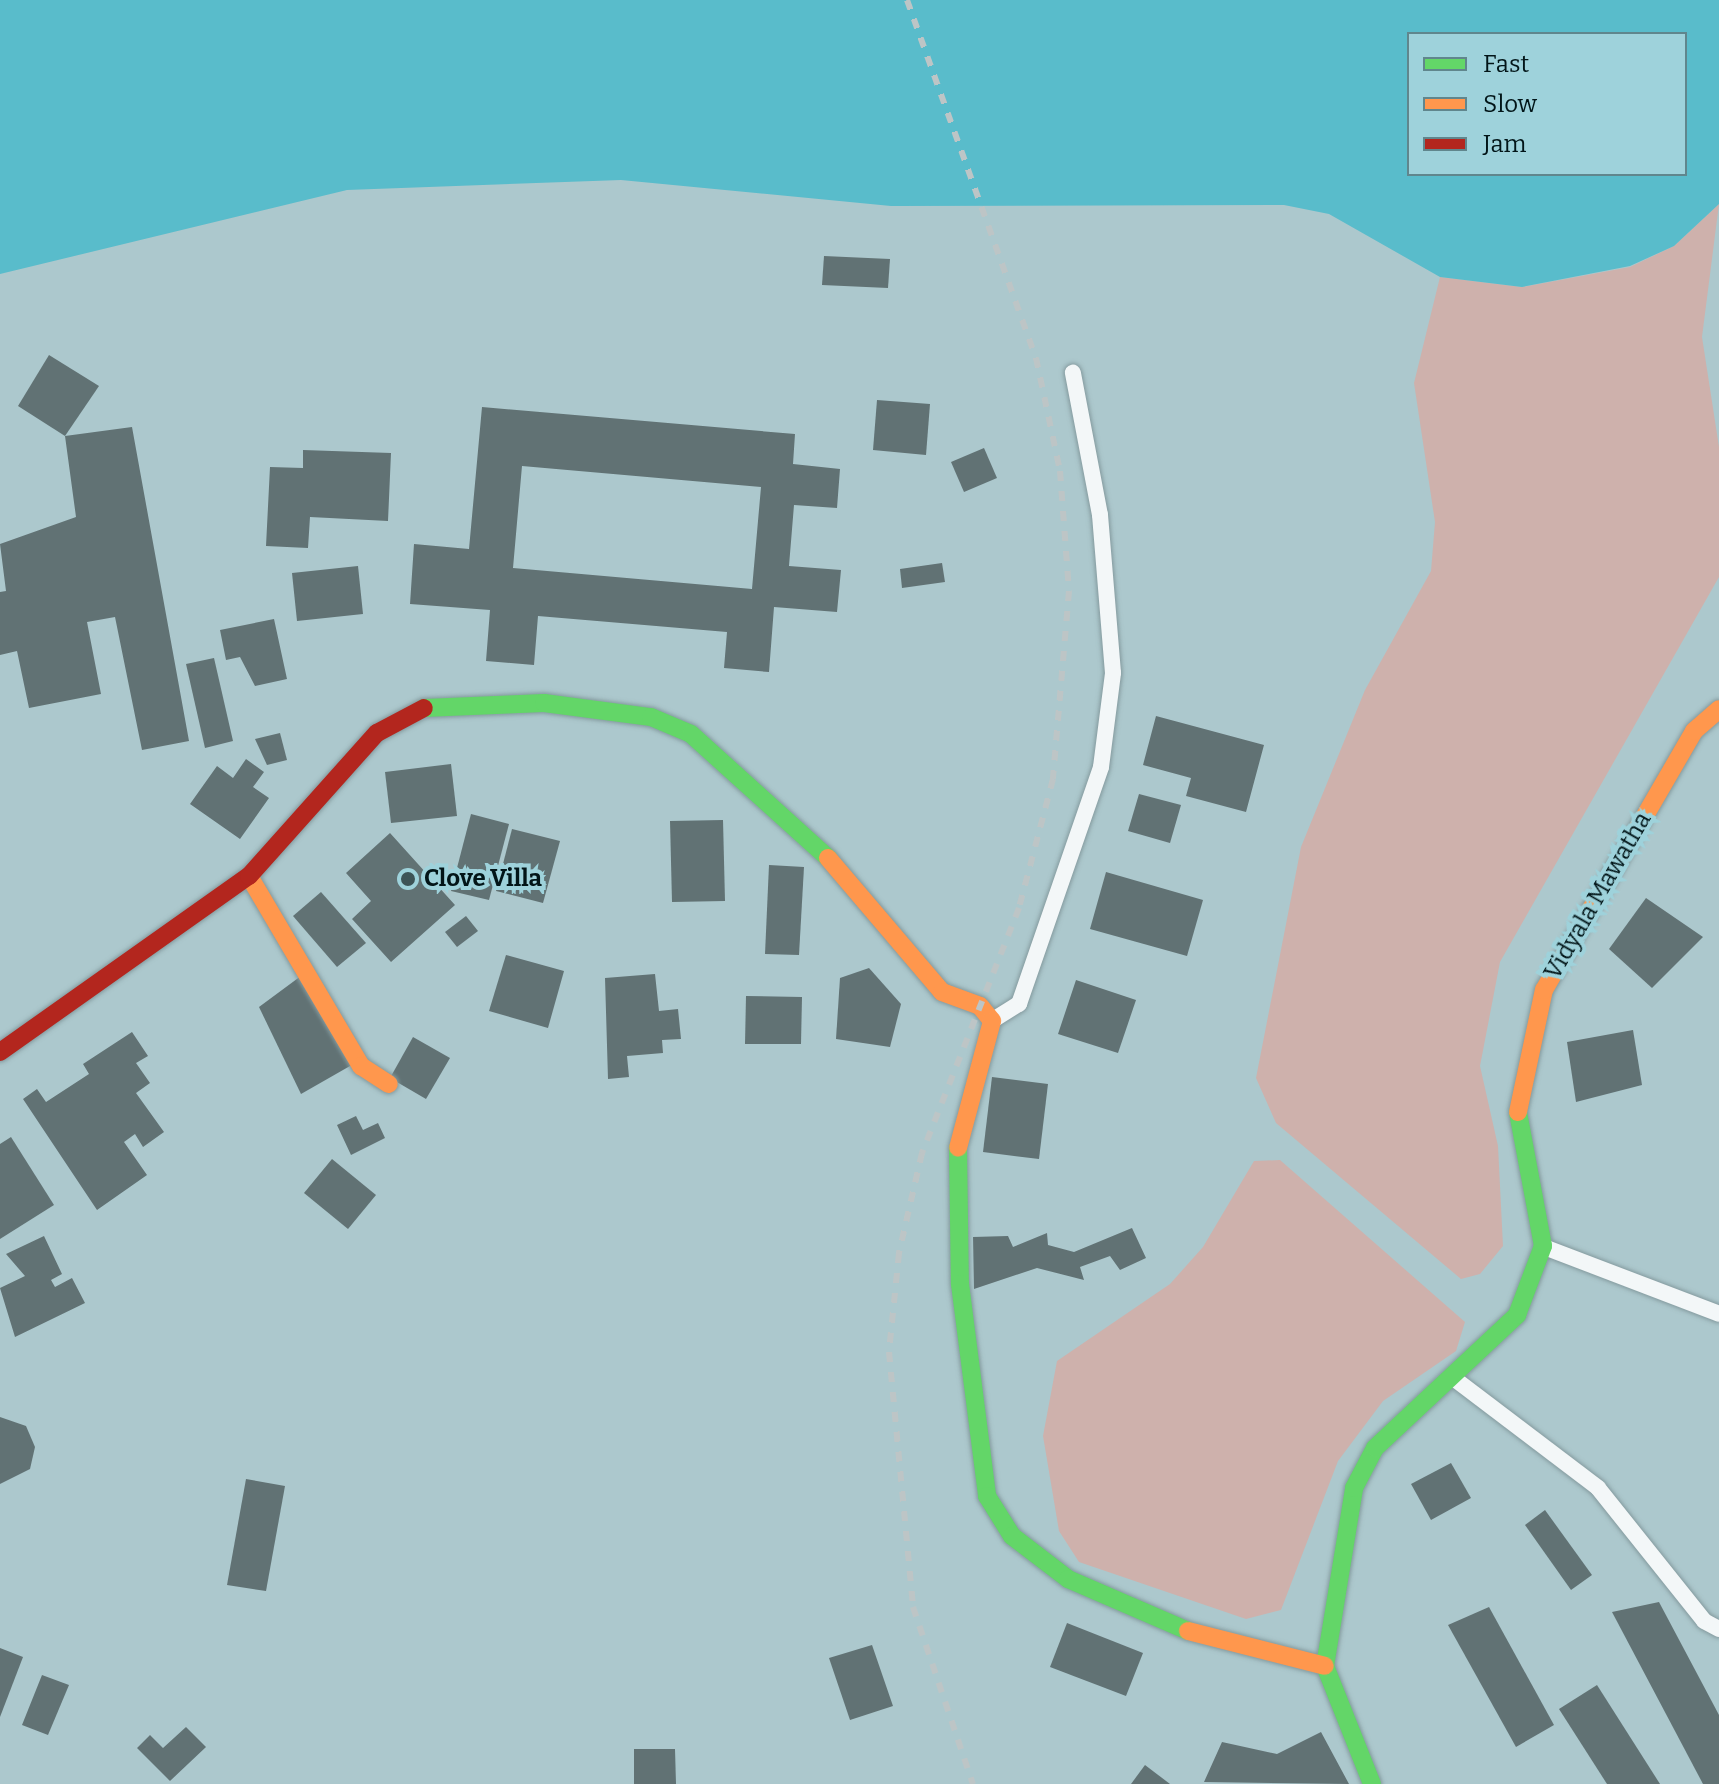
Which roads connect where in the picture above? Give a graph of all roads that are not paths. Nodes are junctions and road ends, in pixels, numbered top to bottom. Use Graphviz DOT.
graph roads {
  1 [pos="1073,373"];
  2 [pos="1719,709"];
  3 [pos="249,876"];
  4 [pos="992,1021"];
  5 [pos="0,1052"];
  6 [pos="389,1084"];
  7 [pos="1543,1246"];
  8 [pos="1719,1314"];
  9 [pos="1451,1377"];
  10 [pos="1719,1629"];
  11 [pos="1325,1666"];
  12 [pos="1372,1784"];
  1 -- 4 [label="lane"];
  2 -- 7 [label="street, Vidyala Mawatha"];
  3 -- 4 [label="street"];
  3 -- 5 [label="street"];
  3 -- 6 [label="street"];
  4 -- 11 [label="street"];
  7 -- 8 [label="lane"];
  7 -- 9 [label="street"];
  9 -- 10 [label="lane"];
  9 -- 11 [label="street"];
  11 -- 12 [label="street"];
}
